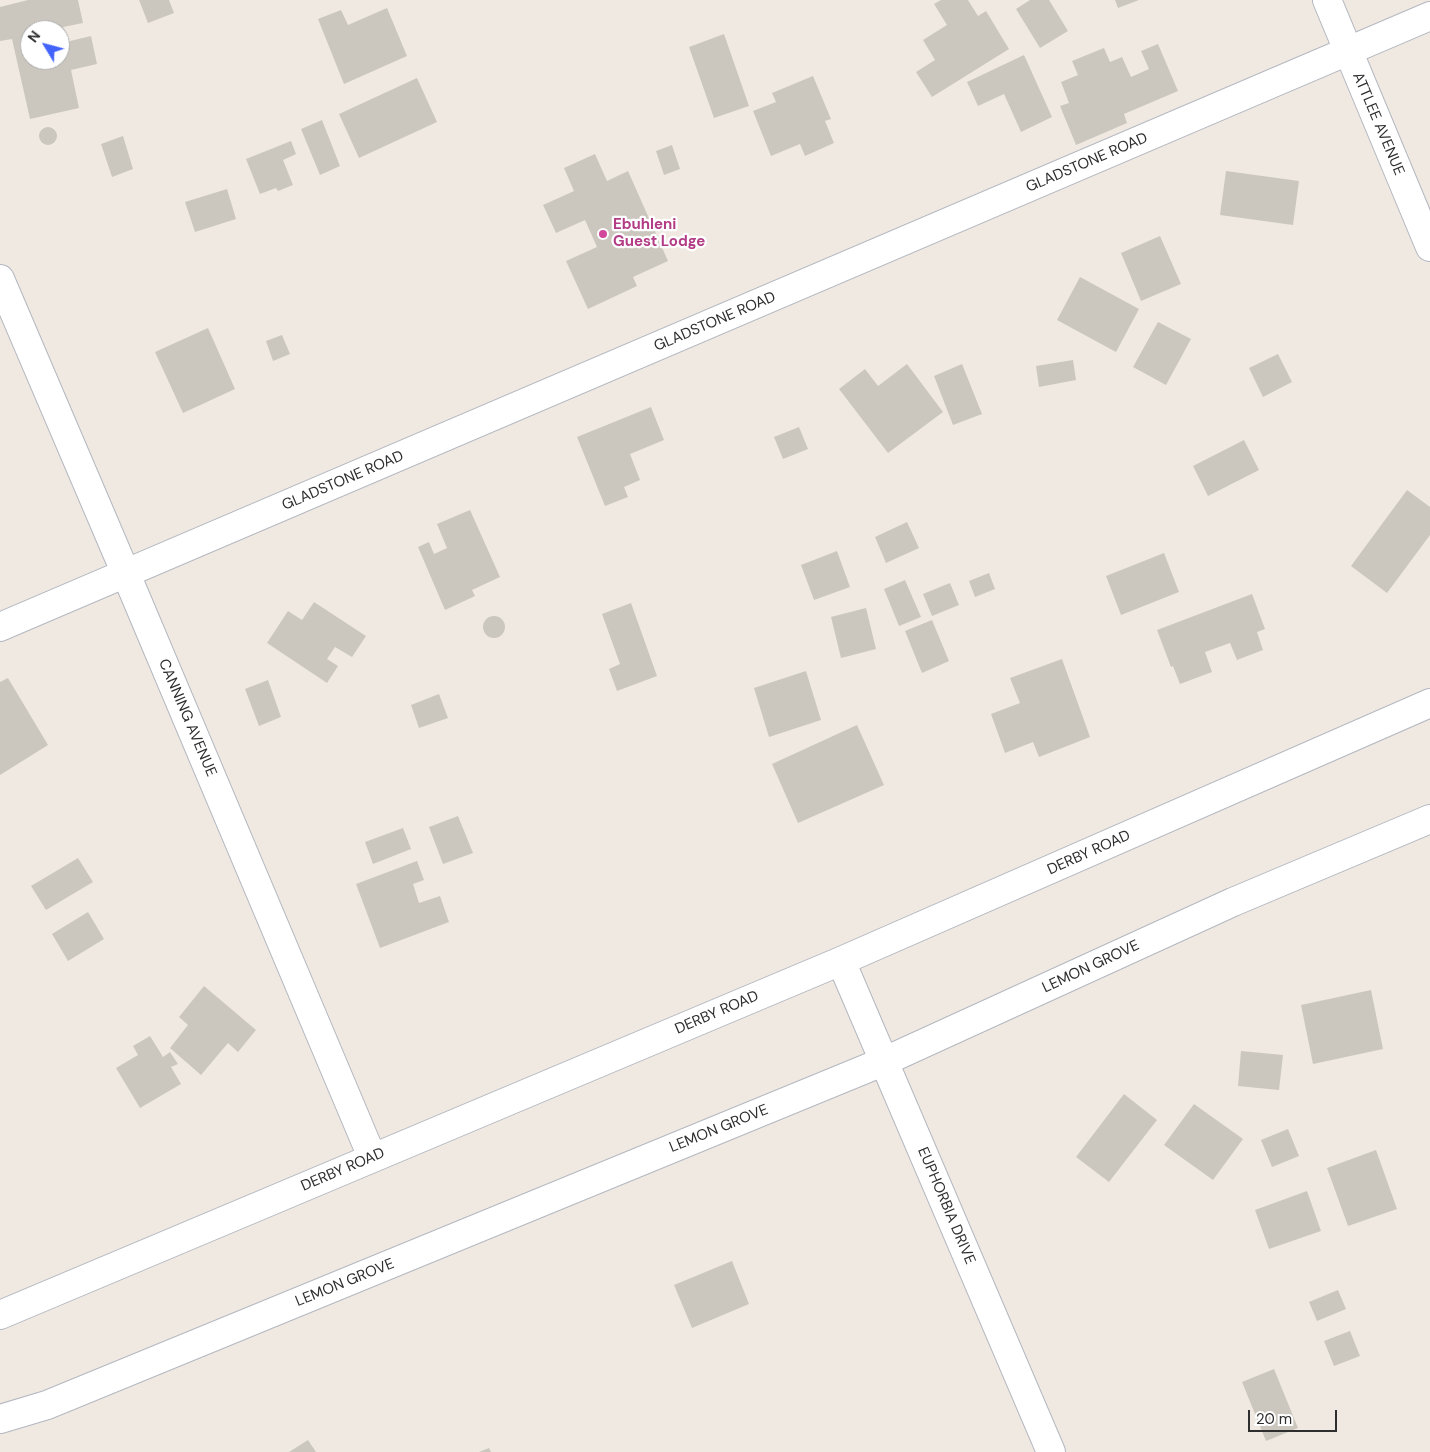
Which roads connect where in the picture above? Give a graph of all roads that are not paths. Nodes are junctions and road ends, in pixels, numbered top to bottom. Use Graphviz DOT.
graph roads {
  1 [pos="1327,0"];
  2 [pos="1430,16"];
  3 [pos="1348,51"];
  4 [pos="1430,247"];
  5 [pos="0,279"];
  6 [pos="126,574"];
  7 [pos="0,628"];
  8 [pos="1430,703"];
  9 [pos="1430,819"];
  10 [pos="841,961"];
  11 [pos="885,1061"];
  12 [pos="372,1157"];
  13 [pos="0,1315"];
  14 [pos="0,1418"];
  15 [pos="1051,1452"];
  1 -- 3 [label="street, ATTLEE AVENUE"];
  2 -- 3 [label="street, GLADSTONE ROAD"];
  3 -- 4 [label="street, ATTLEE AVENUE"];
  3 -- 6 [label="street, GLADSTONE ROAD"];
  5 -- 6 [label="street, CANNING AVENUE"];
  6 -- 7 [label="street, GLADSTONE ROAD"];
  6 -- 12 [label="street, CANNING AVENUE"];
  8 -- 10 [label="street, DERBY ROAD"];
  9 -- 11 [label="street, LEMON GROVE"];
  10 -- 11 [label="street, EUPHORBIA DRIVE"];
  10 -- 12 [label="street, DERBY ROAD"];
  11 -- 14 [label="street, LEMON GROVE"];
  11 -- 15 [label="street, EUPHORBIA DRIVE"];
  12 -- 13 [label="street, DERBY ROAD"];
}
